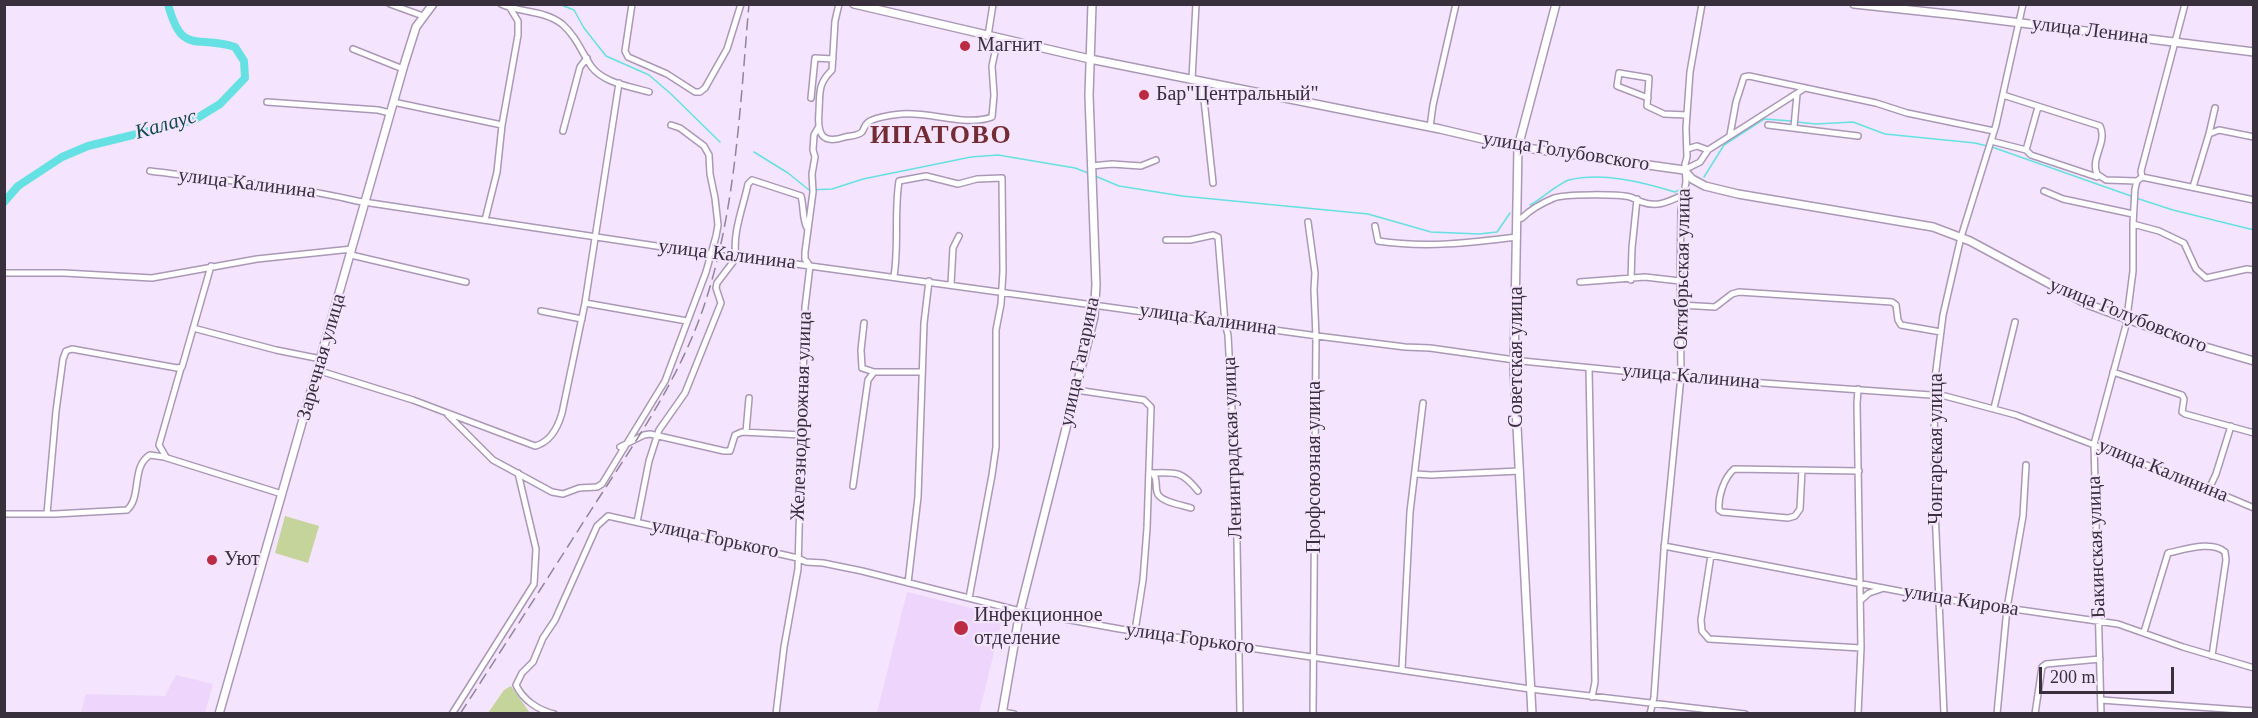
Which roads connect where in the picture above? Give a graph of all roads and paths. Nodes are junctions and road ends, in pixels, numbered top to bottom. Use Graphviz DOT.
graph roads {
  1 [pos="390,4"];
  2 [pos="434,4"];
  3 [pos="501,4"];
  4 [pos="632,4"];
  5 [pos="741,4"];
  6 [pos="839,4"];
  7 [pos="854,4"];
  8 [pos="993,4"];
  9 [pos="1092,4"];
  10 [pos="1196,4"];
  11 [pos="1456,4"];
  12 [pos="1556,4"];
  13 [pos="1702,4"];
  14 [pos="1854,4"];
  15 [pos="2023,4"];
  16 [pos="2185,4"];
  17 [pos="510,8"];
  18 [pos="528,10"];
  19 [pos="423,16"];
  20 [pos="518,21"];
  21 [pos="2019,22"];
  22 [pos="988,36"];
  23 [pos="998,38"];
  24 [pos="2175,42"];
  25 [pos="353,49"];
  26 [pos="2253,52"];
  27 [pos="587,58"];
  28 [pos="833,59"];
  29 [pos="1090,59"];
  30 [pos="403,69"];
  31 [pos="1192,79"];
  32 [pos="813,80"];
  33 [pos="821,81"];
  34 [pos="1203,81"];
  35 [pos="619,83"];
  36 [pos="1805,88"];
  37 [pos="649,92"];
  38 [pos="1797,94"];
  39 [pos="2003,95"];
  40 [pos="811,98"];
  41 [pos="1648,98"];
  42 [pos="267,102"];
  43 [pos="393,102"];
  44 [pos="2038,107"];
  45 [pos="2215,108"];
  46 [pos="390,113"];
  47 [pos="1687,115"];
  48 [pos="502,124"];
  49 [pos="671,125"];
  50 [pos="1768,125"];
  51 [pos="1430,127"];
  52 [pos="1794,127"];
  53 [pos="818,128"];
  54 [pos="563,131"];
  55 [pos="1994,131"];
  56 [pos="2209,134"];
  57 [pos="1730,135"];
  58 [pos="1857,136"];
  59 [pos="2253,137"];
  60 [pos="1992,140"];
  61 [pos="1518,147"];
  62 [pos="1687,149"];
  63 [pos="1708,150"];
  64 [pos="2026,150"];
  65 [pos="1156,160"];
  66 [pos="1091,168"];
  67 [pos="1684,170"];
  68 [pos="150,171"];
  69 [pos="2101,178"];
  70 [pos="2140,179"];
  71 [pos="1213,183"];
  72 [pos="2193,187"];
  73 [pos="2043,191"];
  74 [pos="1683,195"];
  75 [pos="2253,200"];
  76 [pos="364,201"];
  77 [pos="1640,201"];
  78 [pos="2133,214"];
  79 [pos="1518,219"];
  80 [pos="485,220"];
  81 [pos="1308,222"];
  82 [pos="2133,224"];
  83 [pos="1375,226"];
  84 [pos="807,230"];
  85 [pos="959,236"];
  86 [pos="595,237"];
  87 [pos="1518,237"];
  88 [pos="1961,237"];
  89 [pos="1166,240"];
  90 [pos="352,252"];
  91 [pos="710,254"];
  92 [pos="736,258"];
  93 [pos="211,266"];
  94 [pos="810,266"];
  95 [pos="2253,270"];
  96 [pos="4,273"];
  97 [pos="894,276"];
  98 [pos="1631,279"];
  99 [pos="929,281"];
  100 [pos="1680,281"];
  101 [pos="466,282"];
  102 [pos="1580,282"];
  103 [pos="951,284"];
  104 [pos="1002,292"];
  105 [pos="585,303"];
  106 [pos="1095,305"];
  107 [pos="1680,305"];
  108 [pos="541,311"];
  109 [pos="582,319"];
  110 [pos="2127,319"];
  111 [pos="687,321"];
  112 [pos="2015,322"];
  113 [pos="1225,323"];
  114 [pos="864,324"];
  115 [pos="193,328"];
  116 [pos="1941,332"];
  117 [pos="1316,336"];
  118 [pos="321,359"];
  119 [pos="1514,359"];
  120 [pos="2253,361"];
  121 [pos="183,366"];
  122 [pos="1589,368"];
  123 [pos="317,370"];
  124 [pos="874,372"];
  125 [pos="922,372"];
  126 [pos="2113,372"];
  127 [pos="1681,376"];
  128 [pos="1858,389"];
  129 [pos="1076,390"];
  130 [pos="1934,394"];
  131 [pos="749,398"];
  132 [pos="1423,403"];
  133 [pos="1994,408"];
  134 [pos="447,414"];
  135 [pos="2231,426"];
  136 [pos="746,432"];
  137 [pos="2253,433"];
  138 [pos="801,435"];
  139 [pos="658,437"];
  140 [pos="627,443"];
  141 [pos="2094,444"];
  142 [pos="620,447"];
  143 [pos="168,459"];
  144 [pos="2026,465"];
  145 [pos="1802,470"];
  146 [pos="1520,471"];
  147 [pos="1858,471"];
  148 [pos="518,473"];
  149 [pos="1152,473"];
  150 [pos="1416,474"];
  151 [pos="853,486"];
  152 [pos="2209,489"];
  153 [pos="1198,490"];
  154 [pos="282,494"];
  155 [pos="1162,498"];
  156 [pos="1148,499"];
  157 [pos="1191,508"];
  158 [pos="2253,508"];
  159 [pos="4,514"];
  160 [pos="47,514"];
  161 [pos="637,522"];
  162 [pos="1664,546"];
  163 [pos="1712,555"];
  164 [pos="798,558"];
  165 [pos="908,583"];
  166 [pos="1861,583"];
  167 [pos="1883,588"];
  168 [pos="969,598"];
  169 [pos="1938,598"];
  170 [pos="1861,601"];
  171 [pos="2007,608"];
  172 [pos="1020,611"];
  173 [pos="2099,621"];
  174 [pos="1135,631"];
  175 [pos="2144,632"];
  176 [pos="1239,646"];
  177 [pos="1861,648"];
  178 [pos="1313,656"];
  179 [pos="2212,656"];
  180 [pos="2100,658"];
  181 [pos="2253,668"];
  182 [pos="1402,669"];
  183 [pos="1530,689"];
  184 [pos="1592,697"];
  185 [pos="2101,700"];
  186 [pos="1653,703"];
  187 [pos="2253,711"];
  188 [pos="1002,713"];
  189 [pos="219,714"];
  190 [pos="452,714"];
  191 [pos="554,714"];
  192 [pos="776,714"];
  193 [pos="1014,714"];
  194 [pos="1240,714"];
  195 [pos="1313,714"];
  196 [pos="1532,714"];
  197 [pos="1650,714"];
  198 [pos="1745,714"];
  199 [pos="1858,714"];
  200 [pos="1944,714"];
  201 [pos="1997,714"];
  202 [pos="2035,714"];
  203 [pos="2101,714"];
  1 -- 19 [label="street"];
  2 -- 19 [label="street, Заречная улица"];
  3 -- 17 [label="street"];
  4 -- 5 [label="street"];
  6 -- 28 [label="street"];
  7 -- 22 [label="street, улица Голубовского"];
  8 -- 22 [label="street"];
  9 -- 29 [label="street, улица Гагарина"];
  10 -- 31 [label="street"];
  11 -- 51 [label="street"];
  12 -- 61 [label="street, Советская улица"];
  13 -- 47 [label="street, Октябрьская улица"];
  14 -- 21 [label="street, улица Ленина"];
  15 -- 21 [label="street"];
  16 -- 24 [label="street"];
  17 -- 18 [label="street"];
  17 -- 20 [label="street"];
  18 -- 20 [label="street"];
  18 -- 27 [label="street"];
  19 -- 30 [label="street, Заречная улица"];
  20 -- 48 [label="street"];
  21 -- 24 [label="street, улица Ленина"];
  21 -- 39 [label="street"];
  22 -- 23 [label="street, улица Голубовского"];
  23 -- 29 [label="street, улица Голубовского"];
  23 -- 53 [label="street"];
  24 -- 26 [label="street, улица Ленина"];
  24 -- 70 [label="street"];
  25 -- 30 [label="street"];
  27 -- 35 [label="street"];
  27 -- 54 [label="street"];
  28 -- 32 [label="street"];
  28 -- 33 [label="street"];
  29 -- 31 [label="street, улица Голубовского"];
  29 -- 66 [label="street, улица Гагарина"];
  30 -- 43 [label="street, Заречная улица"];
  31 -- 34 [label="street, улица Голубовского"];
  32 -- 33 [label="street"];
  32 -- 40 [label="street"];
  33 -- 53 [label="street"];
  34 -- 51 [label="street, улица Голубовского"];
  34 -- 71 [label="street"];
  35 -- 37 [label="street"];
  35 -- 86 [label="street"];
  36 -- 38 [label="street"];
  36 -- 55 [label="street"];
  36 -- 57 [label="street"];
  38 -- 52 [label="street"];
  38 -- 57 [label="street"];
  39 -- 44 [label="street"];
  39 -- 55 [label="street"];
  41 -- 41 [label="street"];
  41 -- 47 [label="street"];
  42 -- 46 [label="street"];
  43 -- 46 [label="street, Заречная улица"];
  43 -- 48 [label="street"];
  44 -- 64 [label="street"];
  44 -- 69 [label="street"];
  45 -- 56 [label="street"];
  46 -- 76 [label="street, Заречная улица"];
  47 -- 62 [label="street, Октябрьская улица"];
  48 -- 80 [label="street"];
  49 -- 91 [label="street"];
  50 -- 52 [label="street"];
  51 -- 61 [label="street, улица Голубовского"];
  52 -- 58 [label="street"];
  53 -- 84 [label="street, Железнодорожная улица"];
  55 -- 60 [label="street"];
  56 -- 59 [label="street"];
  56 -- 72 [label="street"];
  57 -- 63 [label="street"];
  60 -- 64 [label="street"];
  60 -- 88 [label="street, Чонгарская улица"];
  61 -- 67 [label="street, улица Голубовского"];
  61 -- 79 [label="street, Советская улица"];
  62 -- 63 [label="street"];
  62 -- 67 [label="street, Октябрьская улица"];
  63 -- 67 [label="street"];
  64 -- 69 [label="street"];
  65 -- 66 [label="street"];
  66 -- 106 [label="street, улица Гагарина"];
  67 -- 74 [label="street, Октябрьская улица"];
  67 -- 88 [label="street, улица Голубовского"];
  68 -- 76 [label="street, улица Калинина"];
  69 -- 70 [label="street"];
  70 -- 72 [label="street"];
  70 -- 78 [label="street, Бакинская улица"];
  72 -- 75 [label="street"];
  73 -- 78 [label="street"];
  74 -- 77 [label="street"];
  74 -- 100 [label="street, Октябрьская улица"];
  76 -- 80 [label="street, улица Калинина"];
  76 -- 90 [label="street, Заречная улица"];
  77 -- 79 [label="street"];
  77 -- 98 [label="street"];
  78 -- 82 [label="street, Бакинская улица"];
  79 -- 87 [label="street, Советская улица"];
  80 -- 86 [label="street, улица Калинина"];
  81 -- 117 [label="street, Профсоюзная улица"];
  82 -- 95 [label="street"];
  82 -- 110 [label="street, Бакинская улица"];
  83 -- 87 [label="street"];
  84 -- 92 [label="street"];
  84 -- 94 [label="street, Железнодорожная улица"];
  85 -- 103 [label="street"];
  86 -- 91 [label="street, улица Калинина"];
  86 -- 105 [label="street"];
  87 -- 119 [label="street, Советская улица"];
  88 -- 110 [label="street, улица Голубовского"];
  88 -- 116 [label="street, Чонгарская улица"];
  89 -- 113 [label="street, Ленинградская улица"];
  90 -- 93 [label="street"];
  90 -- 101 [label="street"];
  90 -- 118 [label="street, Заречная улица"];
  91 -- 92 [label="street, улица Калинина"];
  91 -- 111 [label="street"];
  92 -- 94 [label="street, улица Калинина"];
  92 -- 139 [label="street"];
  93 -- 96 [label="street"];
  93 -- 115 [label="street"];
  94 -- 97 [label="street, улица Калинина"];
  94 -- 138 [label="street, Железнодорожная улица"];
  97 -- 99 [label="street, улица Калинина"];
  97 -- 104 [label="street"];
  98 -- 100 [label="street"];
  98 -- 102 [label="street"];
  99 -- 103 [label="street, улица Калинина"];
  99 -- 125 [label="street"];
  100 -- 107 [label="street, Октябрьская улица"];
  103 -- 104 [label="street, улица Калинина"];
  104 -- 106 [label="street, улица Калинина"];
  104 -- 168 [label="street"];
  105 -- 109 [label="street"];
  105 -- 111 [label="street"];
  106 -- 113 [label="street, улица Калинина"];
  106 -- 129 [label="street, улица Гагарина"];
  107 -- 116 [label="street"];
  107 -- 127 [label="street, Октябрьская улица"];
  108 -- 109 [label="street"];
  109 -- 134 [label="street"];
  110 -- 120 [label="street, улица Голубовского"];
  110 -- 126 [label="street, Бакинская улица"];
  111 -- 140 [label="street"];
  112 -- 133 [label="street"];
  113 -- 117 [label="street, улица Калинина"];
  113 -- 176 [label="street, Ленинградская улица"];
  114 -- 124 [label="street"];
  115 -- 118 [label="street"];
  115 -- 121 [label="street"];
  116 -- 130 [label="street, Чонгарская улица"];
  117 -- 119 [label="street, улица Калинина"];
  117 -- 178 [label="street, Профсоюзная улица"];
  118 -- 123 [label="street, Заречная улица"];
  119 -- 122 [label="street, улица Калинина"];
  119 -- 146 [label="street, Советская улица"];
  121 -- 143 [label="street"];
  121 -- 160 [label="street"];
  122 -- 127 [label="street, улица Калинина"];
  122 -- 184 [label="street"];
  123 -- 134 [label="street"];
  123 -- 154 [label="street, Заречная улица"];
  124 -- 125 [label="street"];
  124 -- 151 [label="street"];
  125 -- 165 [label="street"];
  126 -- 135 [label="street"];
  126 -- 141 [label="street, Бакинская улица"];
  127 -- 128 [label="street, улица Калинина"];
  127 -- 162 [label="street, Октябрьская улица"];
  128 -- 130 [label="street, улица Калинина"];
  128 -- 147 [label="street"];
  129 -- 149 [label="street"];
  129 -- 172 [label="street, улица Гагарина"];
  130 -- 133 [label="street, улица Калинина"];
  130 -- 169 [label="street, Чонгарская улица"];
  131 -- 136 [label="street"];
  132 -- 150 [label="street"];
  133 -- 141 [label="street, улица Калинина"];
  134 -- 148 [label="street"];
  135 -- 137 [label="street"];
  135 -- 152 [label="street"];
  136 -- 138 [label="street"];
  136 -- 139 [label="street"];
  138 -- 164 [label="street, Железнодорожная улица"];
  139 -- 140 [label="street"];
  139 -- 161 [label="street"];
  140 -- 142 [label="street"];
  140 -- 148 [label="street"];
  141 -- 152 [label="street, улица Калинина"];
  141 -- 173 [label="street, Бакинская улица"];
  143 -- 154 [label="street"];
  143 -- 160 [label="street"];
  144 -- 171 [label="street"];
  145 -- 145 [label="street"];
  145 -- 147 [label="street"];
  146 -- 150 [label="street"];
  146 -- 183 [label="street, Советская улица"];
  147 -- 166 [label="street"];
  148 -- 190 [label="street"];
  149 -- 153 [label="street"];
  149 -- 155 [label="street"];
  149 -- 156 [label="street"];
  150 -- 182 [label="street"];
  152 -- 158 [label="street, улица Калинина"];
  154 -- 189 [label="street, Заречная улица"];
  155 -- 156 [label="street"];
  155 -- 157 [label="street"];
  156 -- 174 [label="street"];
  159 -- 160 [label="street"];
  161 -- 164 [label="street, улица Горького"];
  161 -- 191 [label="street, улица Горького"];
  162 -- 163 [label="street, улица Кирова"];
  162 -- 186 [label="street, Октябрьская улица"];
  163 -- 166 [label="street, улица Кирова"];
  163 -- 177 [label="street"];
  164 -- 165 [label="street, улица Горького"];
  164 -- 192 [label="street, Железнодорожная улица"];
  165 -- 168 [label="street, улица Горького"];
  166 -- 167 [label="street, улица Кирова"];
  166 -- 170 [label="street"];
  167 -- 169 [label="street, улица Кирова"];
  167 -- 170 [label="street"];
  168 -- 172 [label="street, улица Горького"];
  169 -- 171 [label="street, улица Кирова"];
  169 -- 200 [label="street, Чонгарская улица"];
  170 -- 177 [label="street"];
  171 -- 173 [label="street, улица Кирова"];
  171 -- 201 [label="street"];
  172 -- 174 [label="street, улица Горького"];
  172 -- 188 [label="street, улица Гагарина"];
  173 -- 175 [label="street, улица Кирова"];
  173 -- 180 [label="street, Бакинская улица"];
  174 -- 176 [label="street, улица Горького"];
  175 -- 179 [label="street, улица Кирова"];
  175 -- 179 [label="street"];
  176 -- 178 [label="street, улица Горького"];
  176 -- 194 [label="street, Ленинградская улица"];
  177 -- 199 [label="street"];
  178 -- 182 [label="street, улица Горького"];
  178 -- 195 [label="street, Профсоюзная улица"];
  179 -- 181 [label="street, улица Кирова"];
  180 -- 185 [label="street, Бакинская улица"];
  180 -- 202 [label="street"];
  182 -- 183 [label="street, улица Горького"];
  183 -- 184 [label="street, улица Горького"];
  183 -- 196 [label="street, Советская улица"];
  184 -- 186 [label="street, улица Горького"];
  185 -- 187 [label="street"];
  185 -- 203 [label="street, Бакинская улица"];
  186 -- 197 [label="street, Октябрьская улица"];
  186 -- 198 [label="street, улица Горького"];
  188 -- 193 [label="street"];
}
